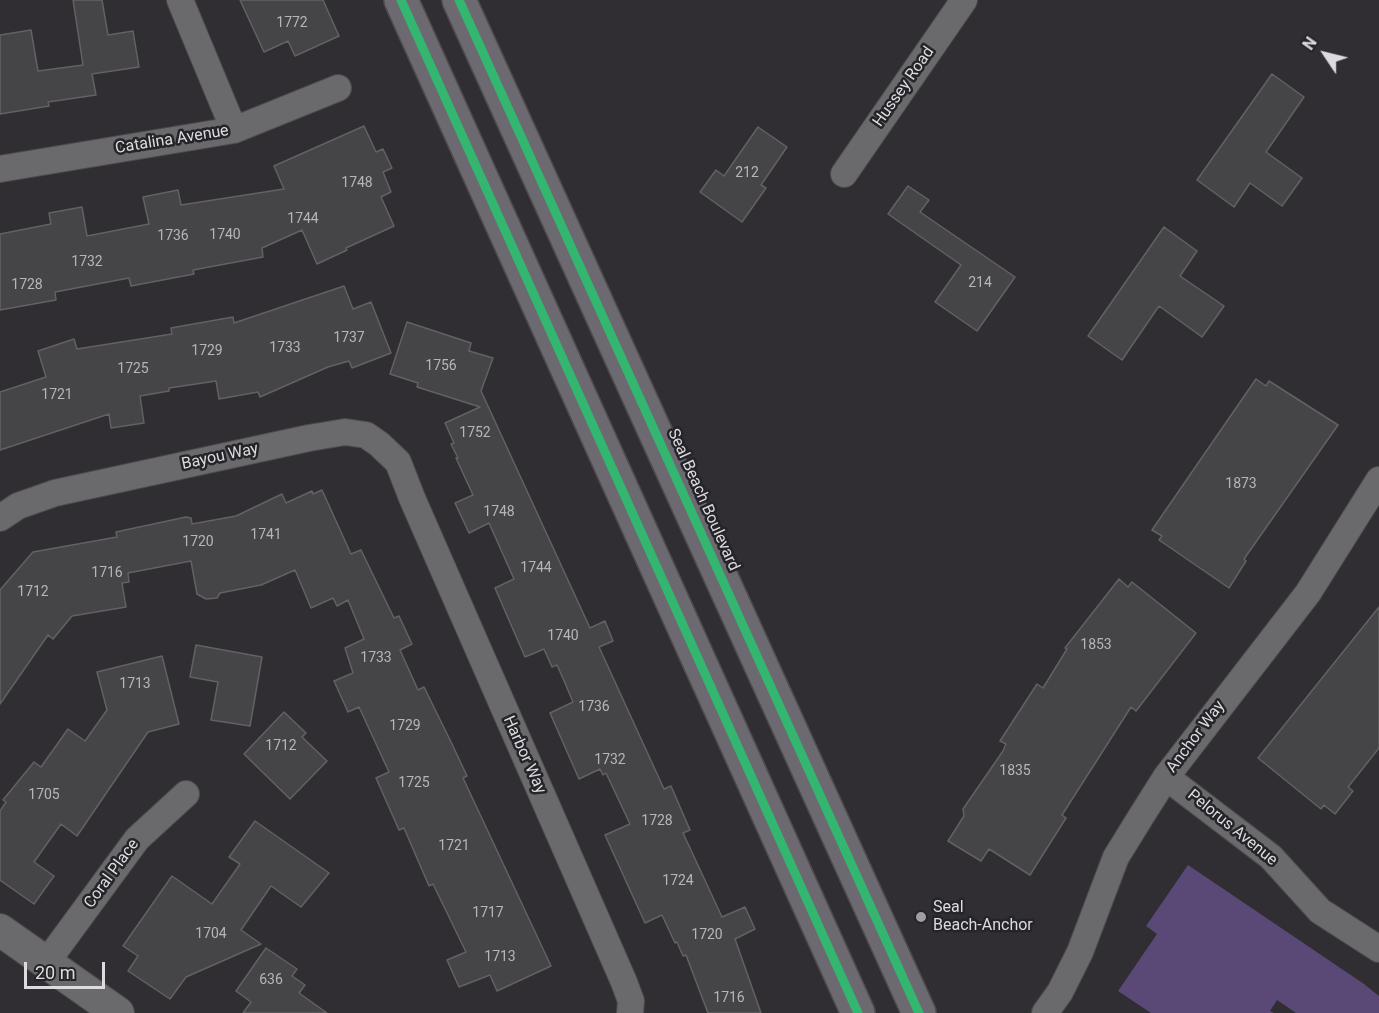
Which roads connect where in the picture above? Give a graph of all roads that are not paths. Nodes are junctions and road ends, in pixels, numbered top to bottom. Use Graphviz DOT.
graph roads {
  1 [pos="180,0"];
  2 [pos="401,0"];
  3 [pos="459,0"];
  4 [pos="964,0"];
  5 [pos="338,88"];
  6 [pos="234,130"];
  7 [pos="0,169"];
  8 [pos="844,174"];
  9 [pos="1379,480"];
  10 [pos="412,498"];
  11 [pos="0,518"];
  12 [pos="1166,777"];
  13 [pos="186,794"];
  14 [pos="0,930"];
  15 [pos="1379,948"];
  16 [pos="46,963"];
  17 [pos="118,1013"];
  18 [pos="630,1013"];
  19 [pos="858,1013"];
  20 [pos="919,1013"];
  21 [pos="1045,1013"];
  1 -- 6 [label="street"];
  2 -- 19 [label="main road"];
  3 -- 20 [label="main road, Seal Beach Boulevard"];
  4 -- 8 [label="street, Hussey Road"];
  5 -- 6 [label="street, Catalina Avenue"];
  6 -- 7 [label="street, Catalina Avenue"];
  9 -- 12 [label="street, Anchor Way"];
  10 -- 11 [label="street, Bayou Way"];
  10 -- 18 [label="street, Harbor Way"];
  12 -- 15 [label="street, Pelorus Avenue"];
  12 -- 21 [label="street, Anchor Way"];
  13 -- 16 [label="street, Coral Place"];
  14 -- 16 [label="street"];
  16 -- 17 [label="street"];
}
